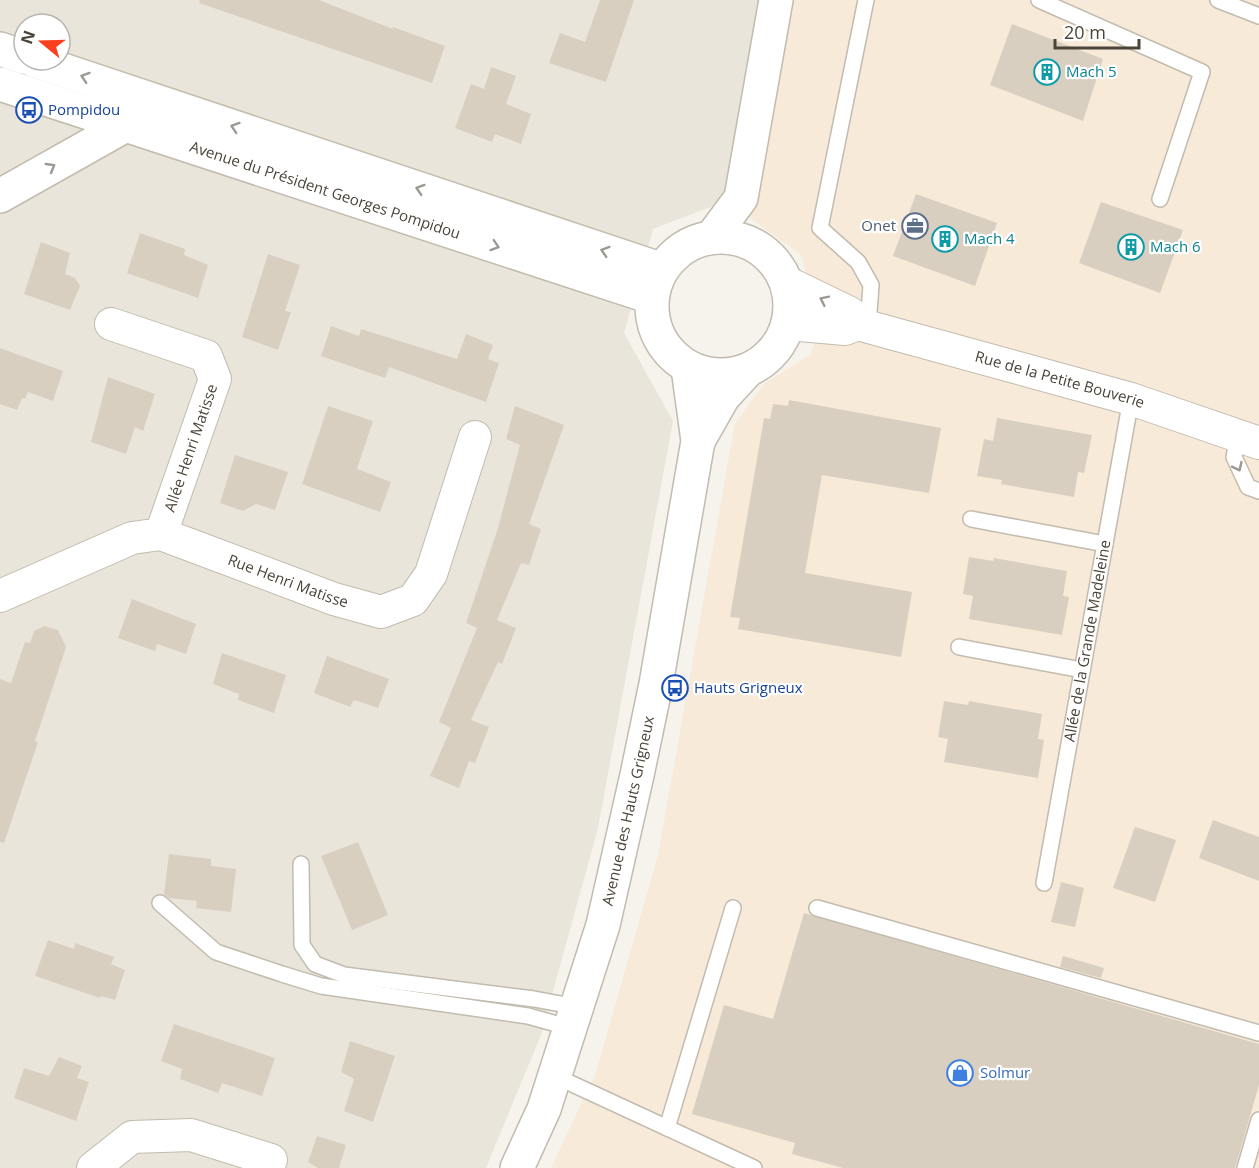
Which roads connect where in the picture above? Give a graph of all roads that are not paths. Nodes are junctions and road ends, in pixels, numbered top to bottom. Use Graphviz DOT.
graph roads {
  1 [pos="776,0"];
  2 [pos="866,0"];
  3 [pos="1039,0"];
  4 [pos="1218,0"];
  5 [pos="1259,16"];
  6 [pos="69,72"];
  7 [pos="0,84"];
  8 [pos="136,94"];
  9 [pos="126,125"];
  10 [pos="0,196"];
  11 [pos="741,198"];
  12 [pos="1160,199"];
  13 [pos="712,237"];
  14 [pos="758,248"];
  15 [pos="786,282"];
  16 [pos="656,283"];
  17 [pos="111,324"];
  18 [pos="788,324"];
  19 [pos="863,325"];
  20 [pos="688,368"];
  21 [pos="747,371"];
  22 [pos="1131,399"];
  23 [pos="476,437"];
  24 [pos="1249,439"];
  25 [pos="698,441"];
  26 [pos="1259,491"];
  27 [pos="971,519"];
  28 [pos="161,534"];
  29 [pos="1105,544"];
  30 [pos="0,596"];
  31 [pos="958,647"];
  32 [pos="1082,670"];
  33 [pos="301,864"];
  34 [pos="1044,883"];
  35 [pos="160,903"];
  36 [pos="733,908"];
  37 [pos="817,908"];
  38 [pos="574,1018"];
  39 [pos="1259,1033"];
  40 [pos="555,1076"];
  41 [pos="1259,1120"];
  42 [pos="667,1128"];
  43 [pos="271,1160"];
  44 [pos="93,1168"];
  45 [pos="517,1168"];
  46 [pos="754,1168"];
  47 [pos="1245,1168"];
  1 -- 11 [label="street"];
  2 -- 19 [label="lane"];
  3 -- 12 [label="lane"];
  4 -- 5 [label="lane"];
  8 -- 6 [label="street, Avenue du Président Georges Pompidou, one-way"];
  7 -- 9 [label="street, Avenue du Président Georges Pompidou"];
  8 -- 9 [label="street"];
  16 -- 8 [label="street, Avenue du Président Georges Pompidou, one-way"];
  10 -- 9 [label="street, one-way"];
  9 -- 16 [label="street, Avenue du Président Georges Pompidou, one-way"];
  11 -- 13 [label="street"];
  11 -- 14 [label="street"];
  13 -- 14 [label="street"];
  13 -- 16 [label="street"];
  14 -- 15 [label="street"];
  15 -- 18 [label="street"];
  19 -- 15 [label="street, Rue de la Petite Bouverie, one-way"];
  16 -- 20 [label="street"];
  17 -- 28 [label="street, Allée Henri Matisse"];
  18 -- 19 [label="street, Rue de la Petite Bouverie"];
  18 -- 21 [label="street"];
  19 -- 22 [label="street, Rue de la Petite Bouverie"];
  20 -- 21 [label="street"];
  20 -- 25 [label="street, Avenue des Hauts Grigneux"];
  21 -- 25 [label="street, Avenue des Hauts Grigneux"];
  22 -- 24 [label="street, Rue de la Petite Bouverie"];
  22 -- 29 [label="lane, Allée de la Grande Madeleine"];
  23 -- 28 [label="street, Rue Henri Matisse"];
  24 -- 26 [label="lane, one-way"];
  25 -- 38 [label="street, Avenue des Hauts Grigneux"];
  27 -- 29 [label="lane"];
  28 -- 30 [label="street, Rue Henri Matisse"];
  29 -- 32 [label="lane, Allée de la Grande Madeleine"];
  31 -- 32 [label="lane"];
  32 -- 34 [label="lane, Allée de la Grande Madeleine"];
  33 -- 38 [label="lane"];
  35 -- 38 [label="lane"];
  36 -- 42 [label="lane"];
  37 -- 39 [label="lane"];
  38 -- 40 [label="street, Avenue des Hauts Grigneux"];
  40 -- 42 [label="lane"];
  40 -- 45 [label="street, Avenue des Hauts Grigneux"];
  41 -- 47 [label="lane"];
  42 -- 46 [label="lane"];
  43 -- 44 [label="street"];
}
